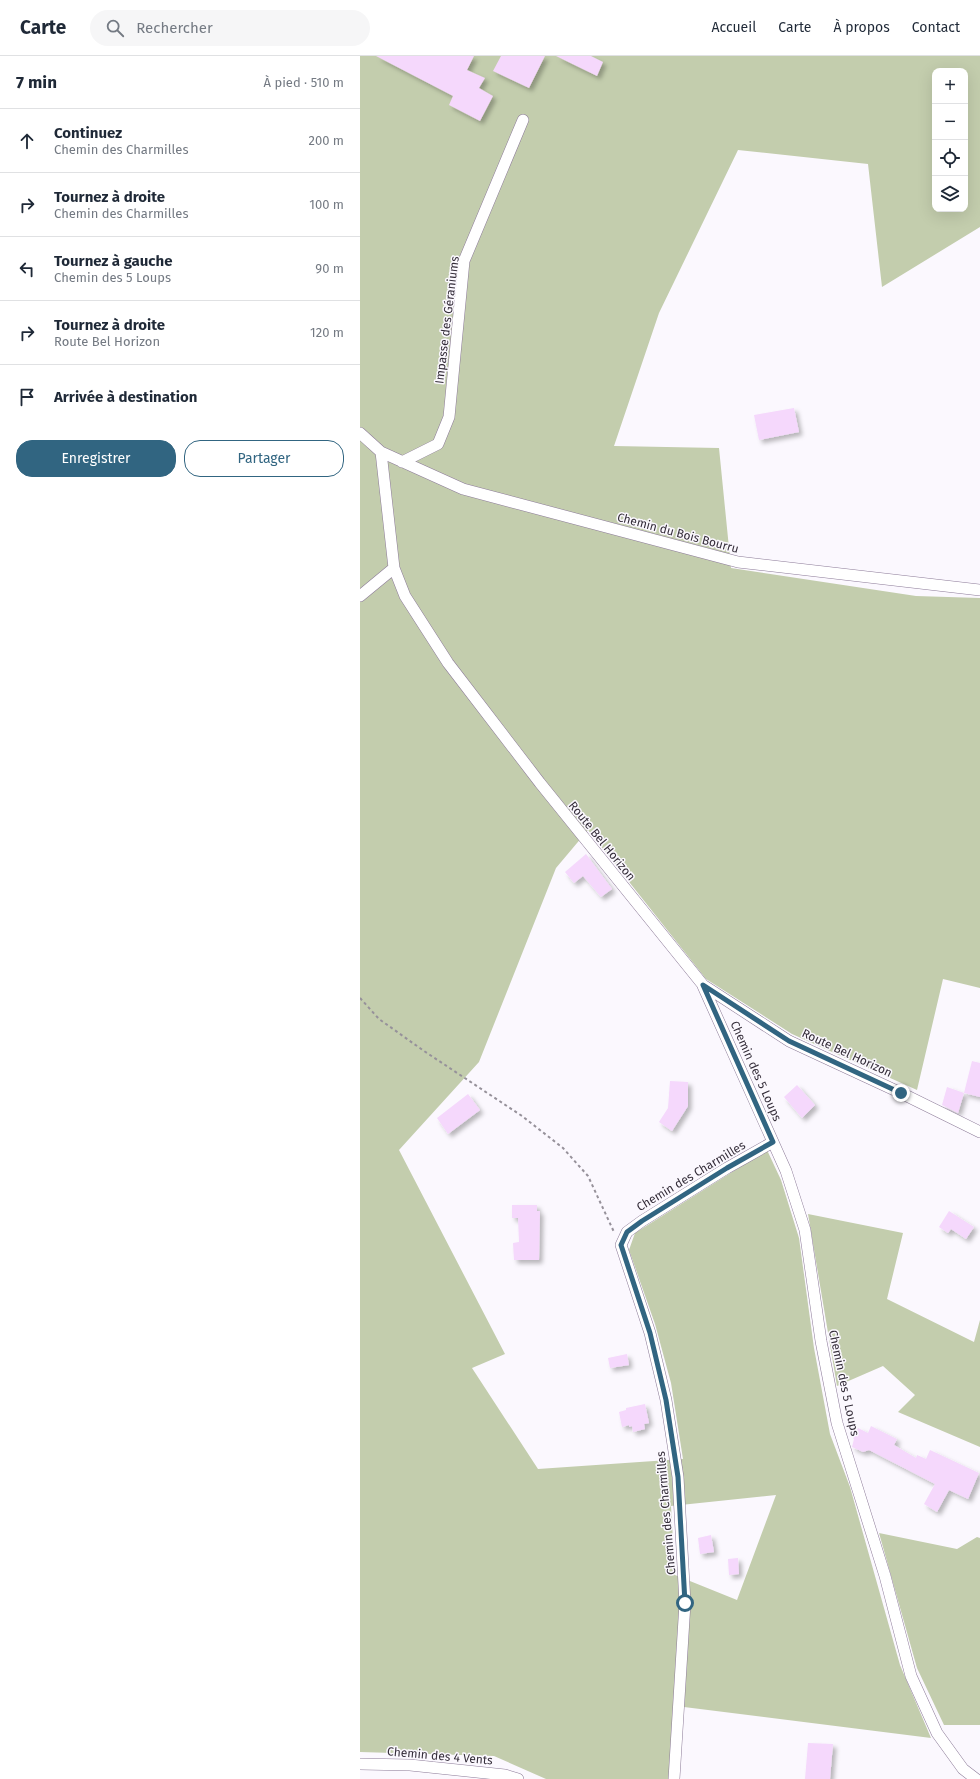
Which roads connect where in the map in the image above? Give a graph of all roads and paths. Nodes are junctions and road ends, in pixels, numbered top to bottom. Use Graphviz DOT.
graph roads {
  1 [pos="523,120"];
  2 [pos="360,433"];
  3 [pos="381,452"];
  4 [pos="402,462"];
  5 [pos="394,568"];
  6 [pos="980,590"];
  7 [pos="360,596"];
  8 [pos="703,985"];
  9 [pos="360,998"];
  10 [pos="980,1132"];
  11 [pos="773,1142"];
  12 [pos="621,1245"];
  13 [pos="360,1764"];
  14 [pos="518,1779"];
  15 [pos="674,1779"];
  16 [pos="976,1779"];
  1 -- 4 [label="street, Impasse des Géraniums"];
  2 -- 3 [label="street"];
  3 -- 4 [label="street, Chemin du Bois Bourru"];
  3 -- 5 [label="street, Route Bel Horizon"];
  4 -- 6 [label="street, Chemin du Bois Bourru"];
  5 -- 7 [label="street"];
  5 -- 8 [label="street, Route Bel Horizon"];
  8 -- 10 [label="street, Route Bel Horizon"];
  8 -- 11 [label="street, Chemin des 5 Loups"];
  9 -- 12 [label="path"];
  11 -- 12 [label="street, Chemin des Charmilles"];
  11 -- 16 [label="street, Chemin des 5 Loups"];
  12 -- 15 [label="street, Chemin des Charmilles"];
  13 -- 14 [label="street, Chemin des 4 Vents"];
}
